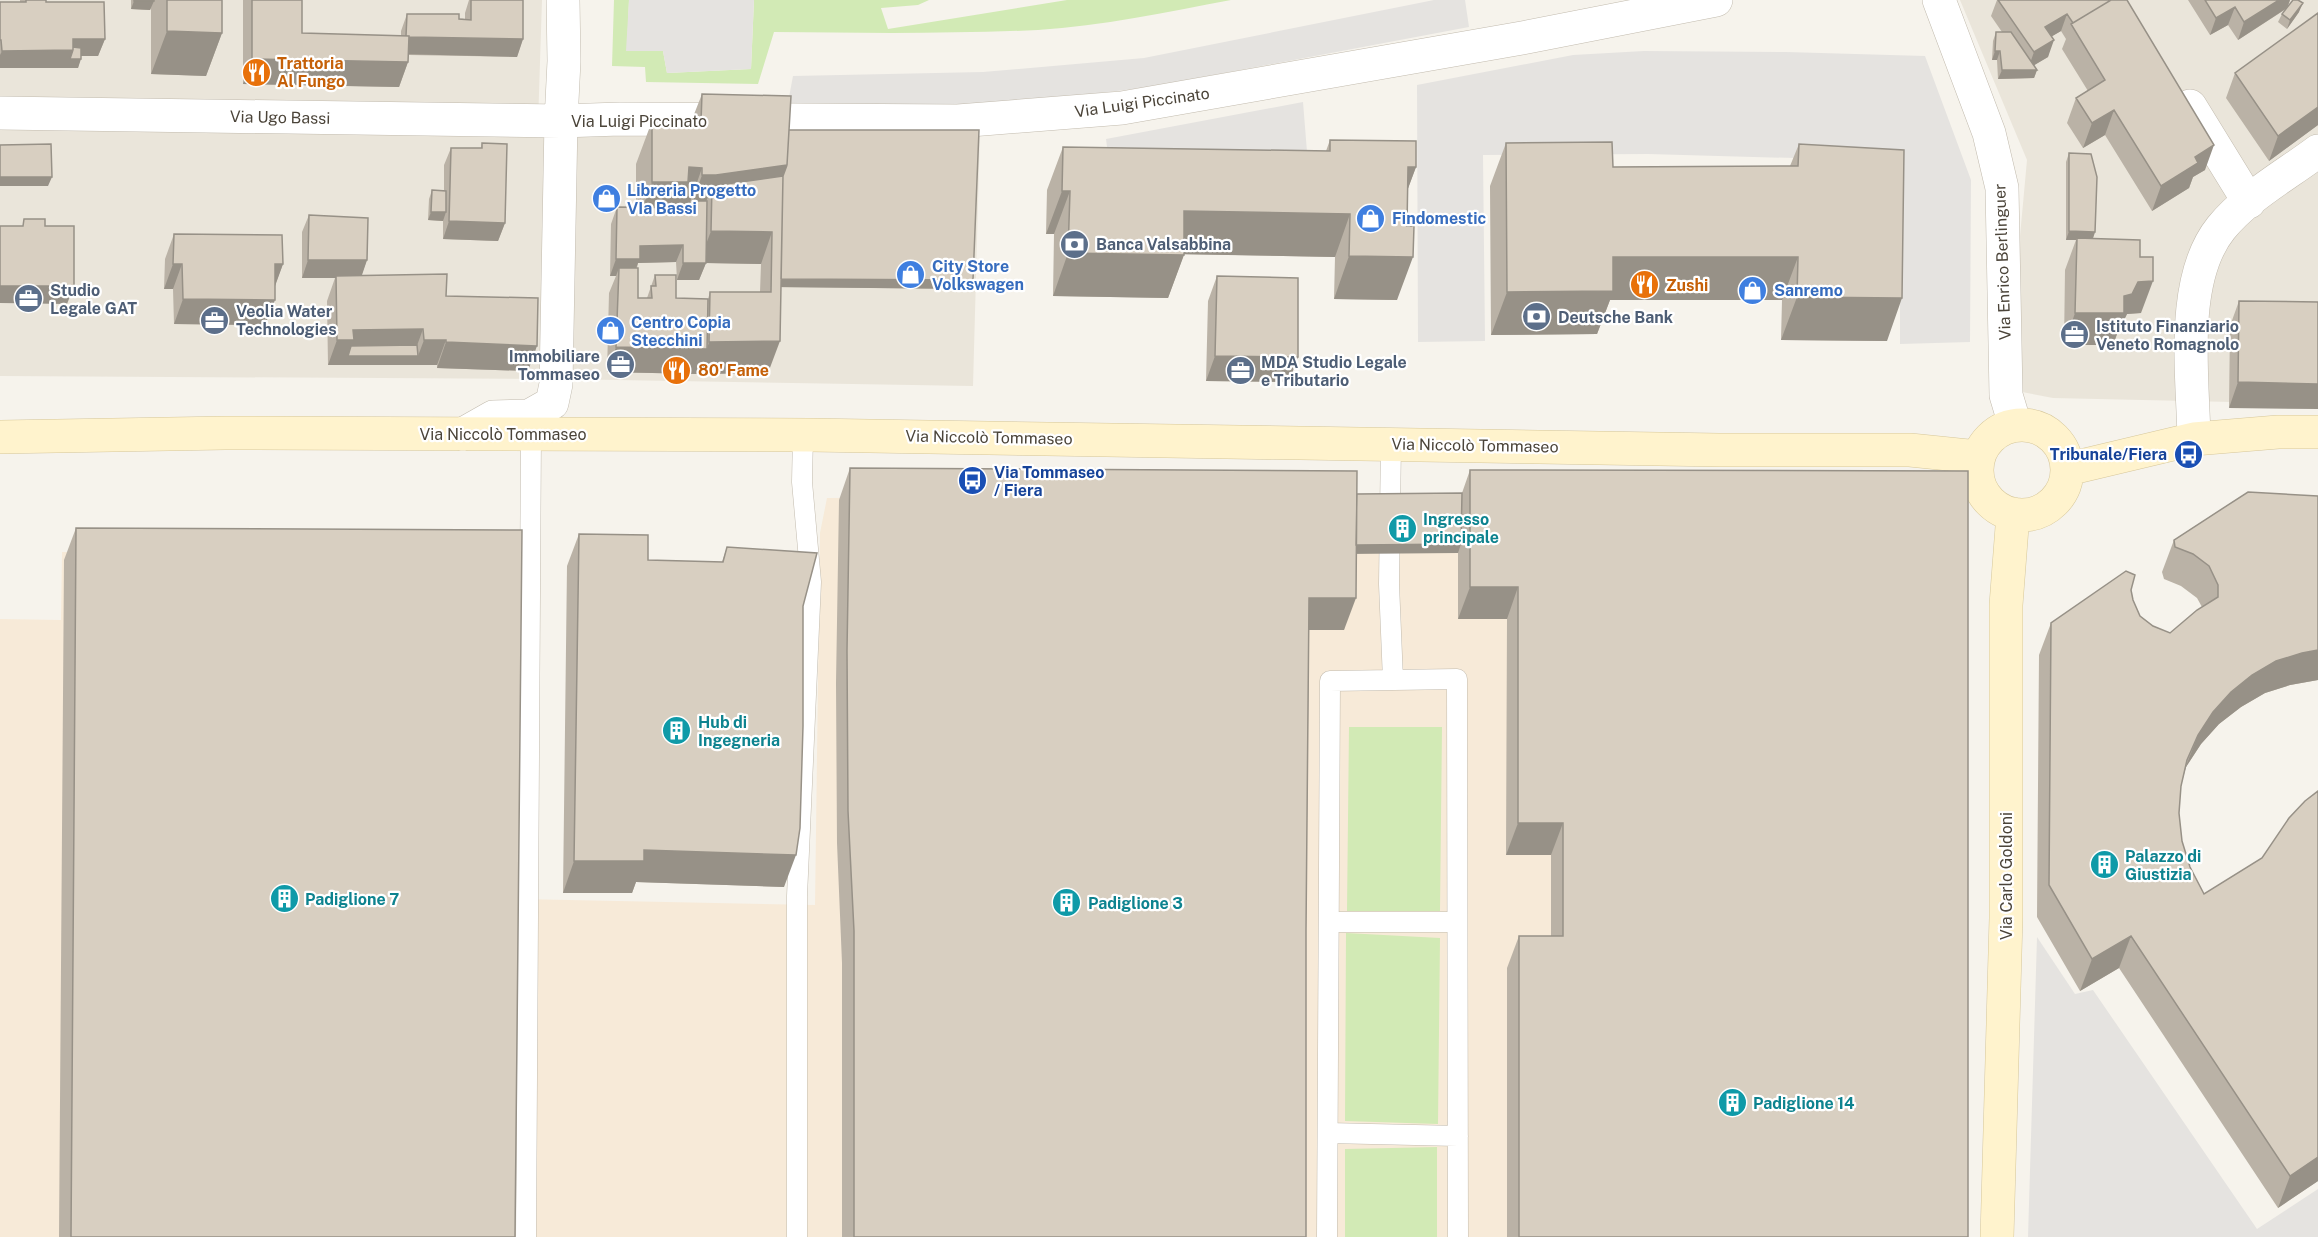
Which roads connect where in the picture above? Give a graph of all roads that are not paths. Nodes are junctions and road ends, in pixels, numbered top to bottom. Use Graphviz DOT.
graph roads {
  1 [pos="563,0"];
  2 [pos="1716,0"];
  3 [pos="1939,0"];
  4 [pos="2176,82"];
  5 [pos="0,112"];
  6 [pos="561,121"];
  7 [pos="2318,151"];
  8 [pos="2249,202"];
  9 [pos="2015,425"];
  10 [pos="2318,432"];
  11 [pos="463,434"];
  12 [pos="531,434"];
  13 [pos="803,435"];
  14 [pos="0,436"];
  15 [pos="2194,439"];
  16 [pos="1391,443"];
  17 [pos="1978,458"];
  18 [pos="2068,469"];
  19 [pos="2013,514"];
  20 [pos="1393,680"];
  21 [pos="1329,922"];
  22 [pos="1457,922"];
  23 [pos="1328,1133"];
  24 [pos="1458,1136"];
  25 [pos="526,1237"];
  26 [pos="797,1237"];
  27 [pos="1328,1237"];
  28 [pos="1458,1237"];
  29 [pos="1997,1237"];
  1 -- 6 [label="street"];
  2 -- 6 [label="street, Via Luigi Piccinato"];
  3 -- 9 [label="street, Via Enrico Berlinguer"];
  4 -- 8 [label="street"];
  5 -- 6 [label="street, Via Ugo Bassi"];
  6 -- 11 [label="street"];
  7 -- 8 [label="street"];
  8 -- 15 [label="street"];
  9 -- 17 [label="street"];
  9 -- 18 [label="street"];
  10 -- 15 [label="street"];
  11 -- 12 [label="street, Via Niccolò Tommaseo"];
  11 -- 14 [label="street, Via Niccolò Tommaseo"];
  12 -- 13 [label="street, Via Niccolò Tommaseo"];
  12 -- 25 [label="lane"];
  13 -- 16 [label="street, Via Niccolò Tommaseo"];
  13 -- 26 [label="lane"];
  15 -- 18 [label="street"];
  16 -- 17 [label="street, Via Niccolò Tommaseo"];
  16 -- 20 [label="lane"];
  17 -- 19 [label="street"];
  18 -- 19 [label="street"];
  19 -- 29 [label="street, Via Carlo Goldoni"];
  20 -- 21 [label="lane"];
  20 -- 22 [label="lane"];
  21 -- 22 [label="lane"];
  21 -- 23 [label="lane"];
  22 -- 24 [label="lane"];
  23 -- 24 [label="lane"];
  23 -- 27 [label="lane"];
  24 -- 28 [label="lane"];
}
